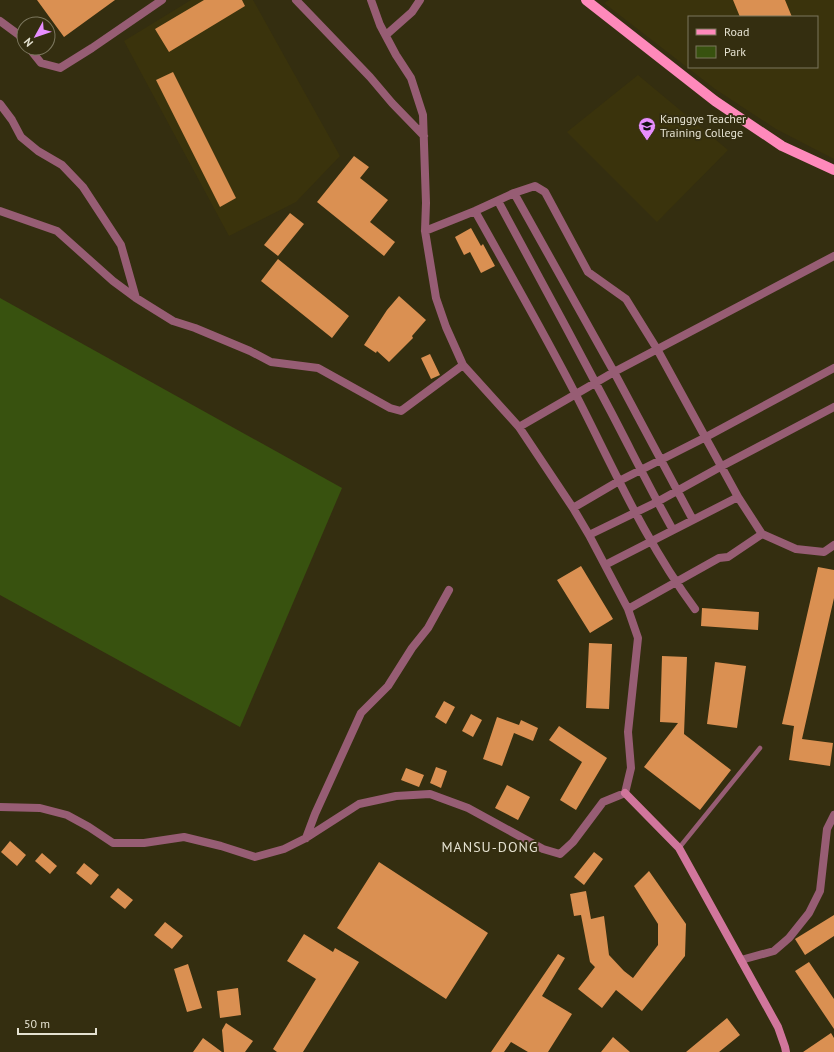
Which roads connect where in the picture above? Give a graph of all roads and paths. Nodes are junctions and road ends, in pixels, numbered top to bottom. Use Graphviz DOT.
graph roads {
  1 [pos="162,0"];
  2 [pos="296,0"];
  3 [pos="370,0"];
  4 [pos="420,0"];
  5 [pos="586,0"];
  6 [pos="0,21"];
  7 [pos="16,33"];
  8 [pos="386,35"];
  9 [pos="35,56"];
  10 [pos="0,104"];
  11 [pos="424,136"];
  12 [pos="834,170"];
  13 [pos="514,193"];
  14 [pos="498,201"];
  15 [pos="0,211"];
  16 [pos="475,211"];
  17 [pos="426,231"];
  18 [pos="834,256"];
  19 [pos="136,298"];
  20 [pos="657,349"];
  21 [pos="463,365"];
  22 [pos="834,368"];
  23 [pos="614,372"];
  24 [pos="595,382"];
  25 [pos="575,394"];
  26 [pos="834,407"];
  27 [pos="519,427"];
  28 [pos="706,437"];
  29 [pos="661,460"];
  30 [pos="722,466"];
  31 [pos="642,470"];
  32 [pos="619,481"];
  33 [pos="678,490"];
  34 [pos="738,497"];
  35 [pos="657,502"];
  36 [pos="573,508"];
  37 [pos="636,512"];
  38 [pos="693,520"];
  39 [pos="674,530"];
  40 [pos="762,534"];
  41 [pos="589,535"];
  42 [pos="651,541"];
  43 [pos="834,545"];
  44 [pos="605,564"];
  45 [pos="676,582"];
  46 [pos="449,590"];
  47 [pos="628,609"];
  48 [pos="695,609"];
  49 [pos="760,748"];
  50 [pos="625,793"];
  51 [pos="0,807"];
  52 [pos="834,815"];
  53 [pos="306,838"];
  54 [pos="678,848"];
  55 [pos="741,960"];
  56 [pos="786,1052"];
  1 -- 9 [label="street"];
  2 -- 11 [label="street"];
  3 -- 8 [label="street"];
  4 -- 8 [label="street"];
  5 -- 12 [label="main road"];
  6 -- 7 [label="street"];
  8 -- 11 [label="street"];
  10 -- 19 [label="street"];
  11 -- 17 [label="street"];
  13 -- 14 [label="street"];
  13 -- 20 [label="street"];
  13 -- 23 [label="street"];
  14 -- 16 [label="street"];
  14 -- 24 [label="street"];
  15 -- 19 [label="street"];
  16 -- 17 [label="street"];
  16 -- 25 [label="street"];
  17 -- 21 [label="street"];
  18 -- 20 [label="street"];
  19 -- 21 [label="street"];
  20 -- 23 [label="street"];
  20 -- 28 [label="street"];
  21 -- 27 [label="street"];
  22 -- 28 [label="street"];
  23 -- 24 [label="street"];
  23 -- 29 [label="street"];
  24 -- 25 [label="street"];
  24 -- 31 [label="street"];
  25 -- 27 [label="street"];
  25 -- 32 [label="street"];
  26 -- 30 [label="street"];
  27 -- 36 [label="street"];
  28 -- 29 [label="street"];
  28 -- 30 [label="street"];
  29 -- 31 [label="street"];
  29 -- 33 [label="street"];
  30 -- 33 [label="street"];
  30 -- 34 [label="street"];
  31 -- 32 [label="street"];
  31 -- 35 [label="street"];
  32 -- 36 [label="street"];
  32 -- 37 [label="street"];
  33 -- 35 [label="street"];
  33 -- 38 [label="street"];
  34 -- 38 [label="street"];
  34 -- 40 [label="street"];
  35 -- 37 [label="street"];
  35 -- 39 [label="street"];
  36 -- 41 [label="street"];
  37 -- 41 [label="street"];
  37 -- 42 [label="street"];
  38 -- 39 [label="street"];
  39 -- 42 [label="street"];
  40 -- 43 [label="street"];
  40 -- 45 [label="street"];
  41 -- 44 [label="street"];
  42 -- 44 [label="street"];
  42 -- 45 [label="street"];
  44 -- 47 [label="street"];
  45 -- 47 [label="street"];
  45 -- 48 [label="street"];
  46 -- 53 [label="street"];
  47 -- 50 [label="street"];
  49 -- 54 [label="lane"];
  50 -- 53 [label="street"];
  50 -- 54 [label="street"];
  51 -- 53 [label="street"];
  52 -- 55 [label="street"];
  54 -- 55 [label="street"];
  55 -- 56 [label="street"];
}
